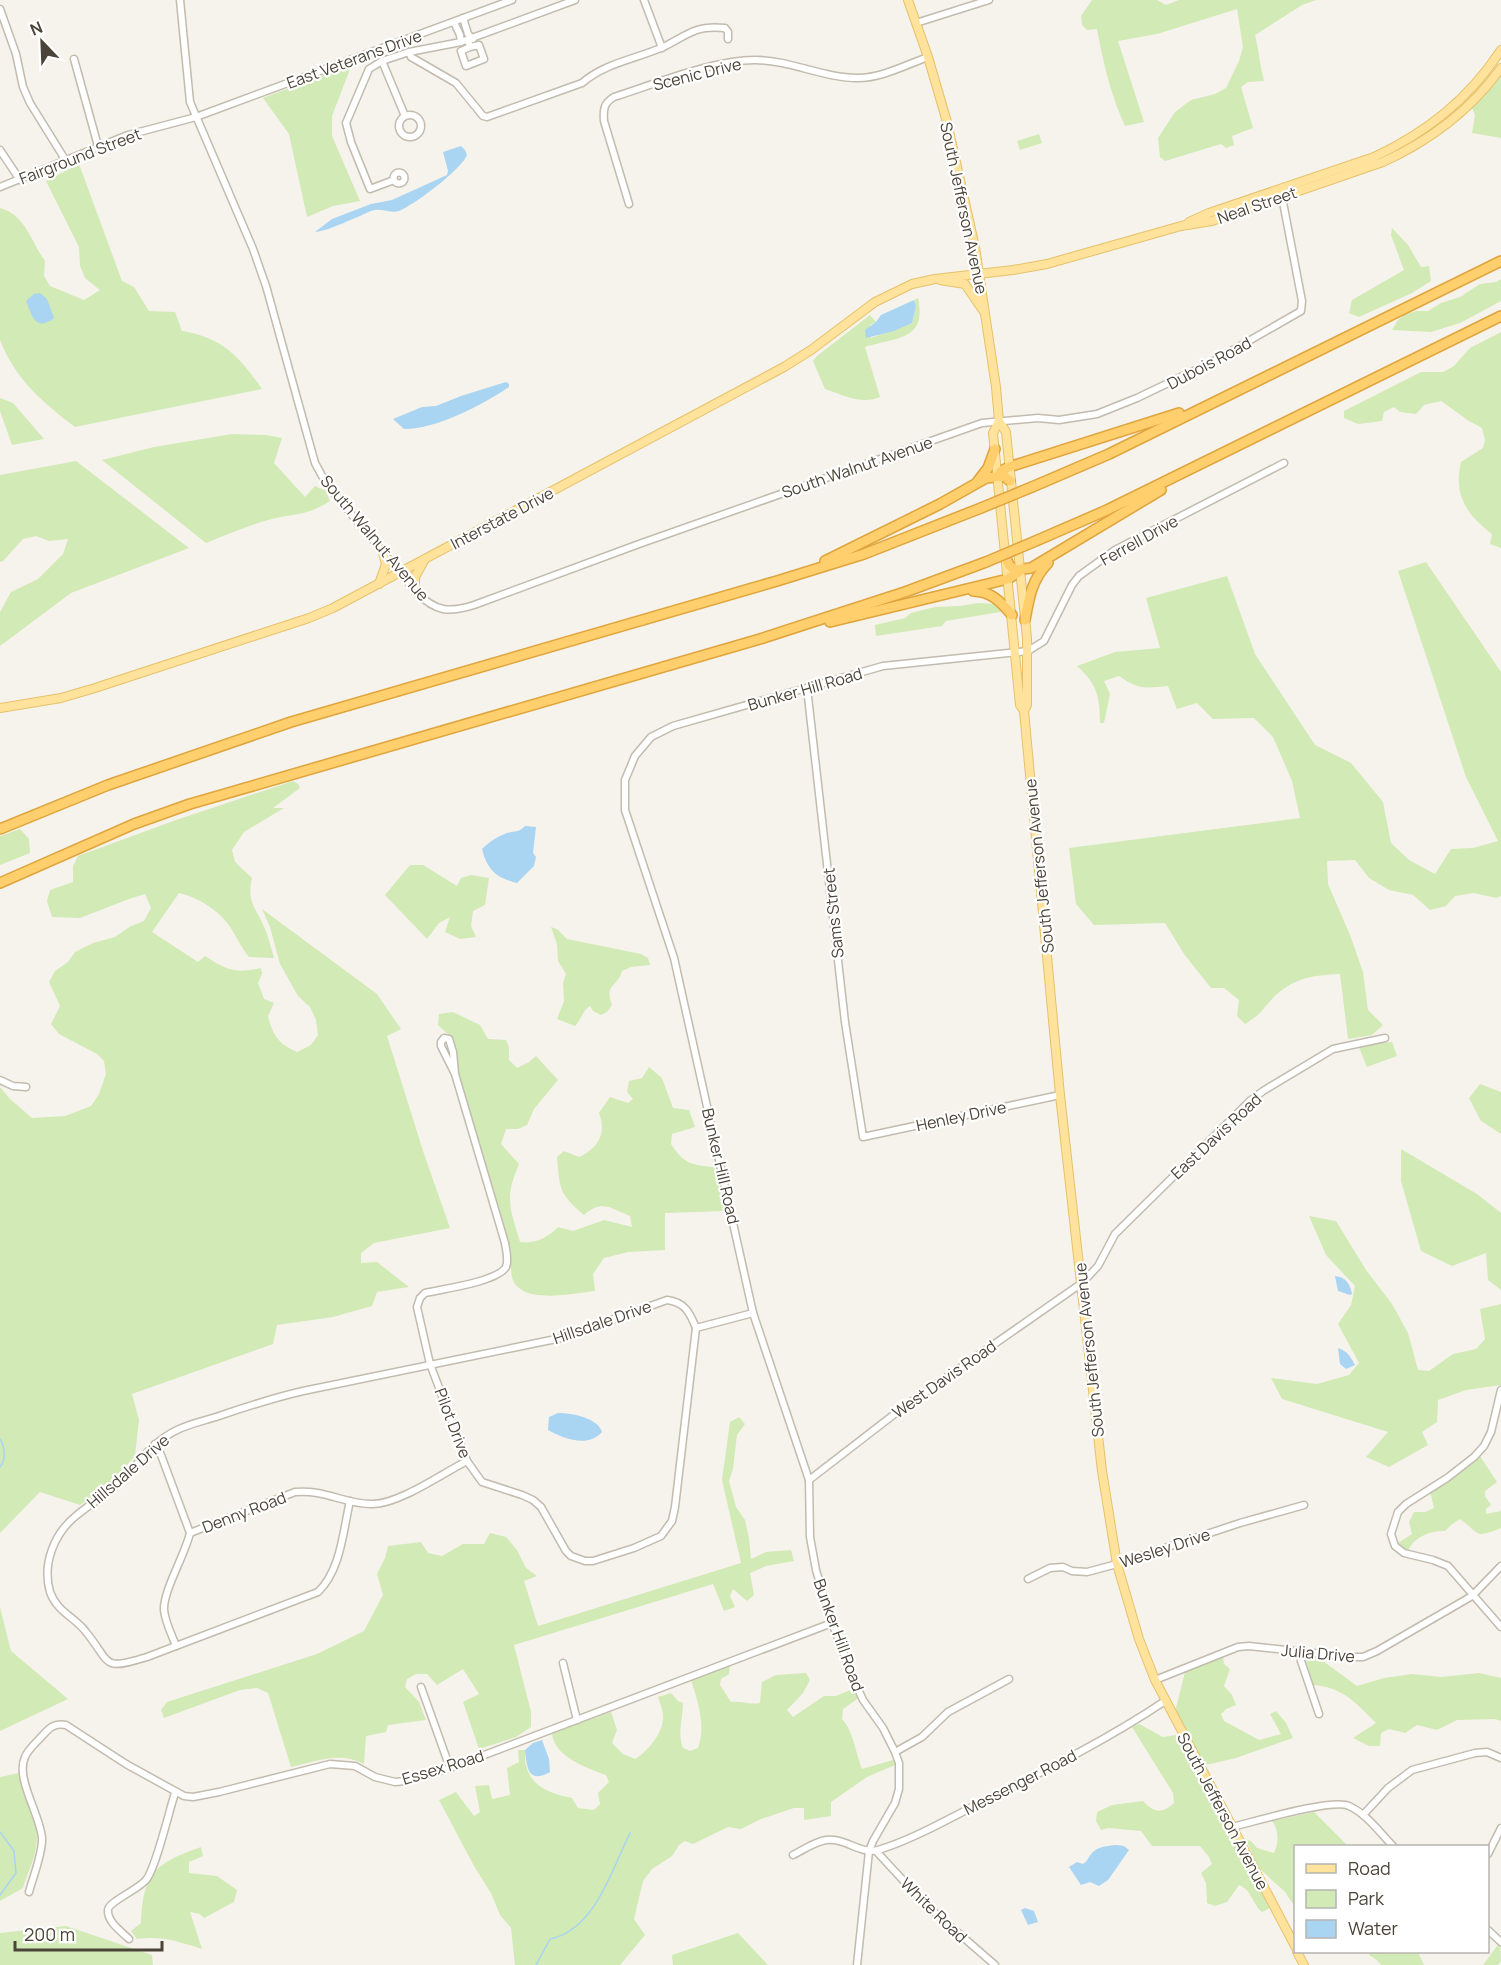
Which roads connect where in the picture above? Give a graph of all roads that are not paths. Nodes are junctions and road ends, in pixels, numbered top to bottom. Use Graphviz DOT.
graph roads {
  1 [pos="180,0"];
  2 [pos="512,0"];
  3 [pos="575,0"];
  4 [pos="644,0"];
  5 [pos="908,0"];
  6 [pos="989,0"];
  7 [pos="0,9"];
  8 [pos="463,18"];
  9 [pos="454,22"];
  10 [pos="916,23"];
  11 [pos="728,39"];
  12 [pos="468,42"];
  13 [pos="662,48"];
  14 [pos="1501,50"];
  15 [pos="409,52"];
  16 [pos="928,57"];
  17 [pos="74,59"];
  18 [pos="382,61"];
  19 [pos="1501,68"];
  20 [pos="405,116"];
  21 [pos="196,117"];
  22 [pos="98,146"];
  23 [pos="0,150"];
  24 [pos="66,161"];
  25 [pos="20,180"];
  26 [pos="394,180"];
  27 [pos="0,187"];
  28 [pos="1282,197"];
  29 [pos="629,204"];
  30 [pos="1181,226"];
  31 [pos="1501,261"];
  32 [pos="979,274"];
  33 [pos="935,279"];
  34 [pos="986,315"];
  35 [pos="1501,316"];
  36 [pos="1218,399"];
  37 [pos="999,421"];
  38 [pos="995,449"];
  39 [pos="1224,452"];
  40 [pos="1284,463"];
  41 [pos="1009,467"];
  42 [pos="998,476"];
  43 [pos="1010,481"];
  44 [pos="975,485"];
  45 [pos="1069,546"];
  46 [pos="382,549"];
  47 [pos="1006,558"];
  48 [pos="425,559"];
  49 [pos="1020,571"];
  50 [pos="401,572"];
  51 [pos="1008,579"];
  52 [pos="777,581"];
  53 [pos="379,584"];
  54 [pos="415,591"];
  55 [pos="953,594"];
  56 [pos="1012,615"];
  57 [pos="1025,620"];
  58 [pos="760,639"];
  59 [pos="1028,651"];
  60 [pos="1016,652"];
  61 [pos="807,688"];
  62 [pos="0,708"];
  63 [pos="1024,711"];
  64 [pos="0,829"];
  65 [pos="0,884"];
  66 [pos="1385,1038"];
  67 [pos="455,1074"];
  68 [pos="0,1080"];
  69 [pos="26,1087"];
  70 [pos="1060,1095"];
  71 [pos="862,1137"];
  72 [pos="1082,1283"];
  73 [pos="753,1313"];
  74 [pos="696,1328"];
  75 [pos="430,1364"];
  76 [pos="1501,1390"];
  77 [pos="155,1444"];
  78 [pos="467,1461"];
  79 [pos="809,1480"];
  80 [pos="350,1501"];
  81 [pos="1304,1505"];
  82 [pos="190,1533"];
  83 [pos="1117,1564"];
  84 [pos="1501,1566"];
  85 [pos="1028,1579"];
  86 [pos="1472,1596"];
  87 [pos="832,1623"];
  88 [pos="1501,1627"];
  89 [pos="176,1646"];
  90 [pos="1302,1652"];
  91 [pos="563,1663"];
  92 [pos="1009,1679"];
  93 [pos="1155,1680"];
  94 [pos="421,1687"];
  95 [pos="1165,1701"];
  96 [pos="1319,1714"];
  97 [pos="577,1720"];
  98 [pos="895,1752"];
  99 [pos="1501,1758"];
  100 [pos="450,1768"];
  101 [pos="175,1793"];
  102 [pos="1363,1815"];
  103 [pos="1232,1827"];
  104 [pos="1501,1828"];
  105 [pos="1393,1845"];
  106 [pos="872,1851"];
  107 [pos="1489,1852"];
  108 [pos="793,1855"];
  109 [pos="29,1892"];
  110 [pos="1489,1931"];
  111 [pos="129,1939"];
  112 [pos="1501,1942"];
  113 [pos="1294,1946"];
  114 [pos="856,1965"];
  115 [pos="995,1965"];
  1 -- 21 [label="street, South Walnut Avenue"];
  2 -- 8 [label="street, East Veterans Drive"];
  3 -- 12 [label="street"];
  4 -- 13 [label="street"];
  5 -- 10 [label="main road, South Jefferson Avenue"];
  6 -- 10 [label="street"];
  7 -- 24 [label="street"];
  8 -- 9 [label="street, East Veterans Drive"];
  8 -- 12 [label="street"];
  9 -- 12 [label="street"];
  9 -- 21 [label="street, East Veterans Drive"];
  10 -- 16 [label="main road, South Jefferson Avenue"];
  11 -- 13 [label="street"];
  12 -- 15 [label="street"];
  13 -- 15 [label="street"];
  14 -- 30 [label="main road"];
  15 -- 18 [label="street"];
  16 -- 29 [label="street, Scenic Drive"];
  16 -- 32 [label="main road, South Jefferson Avenue"];
  17 -- 22 [label="street"];
  18 -- 20 [label="street"];
  18 -- 26 [label="street"];
  19 -- 28 [label="main road, Neal Street"];
  21 -- 22 [label="street, Fairground Street"];
  21 -- 46 [label="street, South Walnut Avenue"];
  22 -- 24 [label="street, Fairground Street"];
  23 -- 25 [label="street"];
  24 -- 25 [label="street, Fairground Street"];
  25 -- 27 [label="street, Fairground Street"];
  28 -- 30 [label="main road, Neal Street"];
  28 -- 37 [label="street, Dubois Road"];
  30 -- 32 [label="main road, Neal Street"];
  31 -- 36 [label="highway"];
  32 -- 33 [label="main road, Interstate Drive"];
  32 -- 34 [label="main road, South Jefferson Avenue"];
  33 -- 34 [label="main road"];
  33 -- 48 [label="main road, Interstate Drive"];
  34 -- 37 [label="main road, South Jefferson Avenue"];
  35 -- 39 [label="highway"];
  36 -- 41 [label="highway"];
  36 -- 52 [label="highway, bridge"];
  37 -- 38 [label="main road, South Jefferson Avenue"];
  37 -- 41 [label="main road, South Jefferson Avenue"];
  37 -- 54 [label="street, South Walnut Avenue"];
  38 -- 42 [label="main road, South Jefferson Avenue"];
  38 -- 44 [label="highway"];
  39 -- 45 [label="highway"];
  39 -- 58 [label="highway, bridge"];
  40 -- 59 [label="street, Ferrell Drive"];
  41 -- 42 [label="highway"];
  41 -- 43 [label="main road, South Jefferson Avenue"];
  42 -- 43 [label="highway"];
  42 -- 44 [label="highway"];
  42 -- 47 [label="main road, South Jefferson Avenue"];
  43 -- 49 [label="main road, South Jefferson Avenue"];
  44 -- 52 [label="highway"];
  45 -- 49 [label="highway"];
  45 -- 57 [label="highway"];
  46 -- 50 [label="street, South Walnut Avenue"];
  46 -- 53 [label="main road"];
  47 -- 49 [label="highway"];
  47 -- 51 [label="main road, South Jefferson Avenue"];
  48 -- 50 [label="main road, Interstate Drive"];
  48 -- 54 [label="main road"];
  49 -- 51 [label="highway"];
  49 -- 57 [label="main road, South Jefferson Avenue"];
  50 -- 53 [label="main road, Interstate Drive"];
  50 -- 54 [label="street, South Walnut Avenue"];
  51 -- 55 [label="highway"];
  51 -- 56 [label="main road, South Jefferson Avenue"];
  52 -- 64 [label="highway"];
  53 -- 62 [label="main road, Interstate Drive"];
  55 -- 56 [label="highway"];
  55 -- 58 [label="highway"];
  56 -- 60 [label="main road, South Jefferson Avenue"];
  57 -- 59 [label="main road, South Jefferson Avenue"];
  58 -- 65 [label="highway"];
  59 -- 60 [label="street, Bunker Hill Road"];
  59 -- 63 [label="main road, South Jefferson Avenue"];
  60 -- 61 [label="street, Bunker Hill Road"];
  60 -- 63 [label="main road, South Jefferson Avenue"];
  61 -- 71 [label="street, Sams Street"];
  61 -- 73 [label="street, Bunker Hill Road"];
  63 -- 70 [label="main road, South Jefferson Avenue"];
  66 -- 72 [label="street, East Davis Road"];
  67 -- 67 [label="street, Pilot Drive"];
  67 -- 75 [label="street, Pilot Drive"];
  68 -- 69 [label="street"];
  70 -- 71 [label="street, Henley Drive"];
  70 -- 72 [label="main road, South Jefferson Avenue"];
  72 -- 79 [label="street, West Davis Road"];
  72 -- 83 [label="main road, South Jefferson Avenue"];
  73 -- 74 [label="street"];
  73 -- 79 [label="street, Bunker Hill Road"];
  74 -- 75 [label="street, Hillsdale Drive"];
  74 -- 78 [label="street, Pilot Drive"];
  75 -- 77 [label="street, Hillsdale Drive"];
  75 -- 78 [label="street, Pilot Drive"];
  76 -- 86 [label="street"];
  77 -- 82 [label="street"];
  77 -- 89 [label="street, Hillsdale Drive"];
  78 -- 80 [label="street, Denny Road"];
  79 -- 87 [label="street, Bunker Hill Road"];
  80 -- 82 [label="street, Denny Road"];
  80 -- 89 [label="street, Hillsdale Drive"];
  81 -- 83 [label="street, Wesley Drive"];
  82 -- 89 [label="street"];
  83 -- 85 [label="street, Wesley Drive"];
  83 -- 93 [label="main road, South Jefferson Avenue"];
  84 -- 86 [label="street, Julia Drive"];
  86 -- 88 [label="street"];
  86 -- 90 [label="street, Julia Drive"];
  87 -- 97 [label="street, Essex Road"];
  87 -- 98 [label="street, Bunker Hill Road"];
  90 -- 93 [label="street, Julia Drive"];
  90 -- 96 [label="street"];
  91 -- 97 [label="street"];
  92 -- 98 [label="street"];
  93 -- 95 [label="main road, South Jefferson Avenue"];
  94 -- 100 [label="street"];
  95 -- 103 [label="main road, South Jefferson Avenue"];
  95 -- 106 [label="street, Messenger Road"];
  97 -- 100 [label="street, Essex Road"];
  98 -- 106 [label="street, Bunker Hill Road"];
  99 -- 102 [label="street"];
  100 -- 101 [label="street, Essex Road"];
  101 -- 109 [label="street, Essex Road"];
  101 -- 111 [label="street"];
  102 -- 103 [label="street"];
  102 -- 105 [label="street"];
  103 -- 113 [label="main road, South Jefferson Avenue"];
  104 -- 107 [label="street"];
  106 -- 108 [label="street"];
  106 -- 114 [label="street, Bunker Hill Road"];
  106 -- 115 [label="street, White Road"];
  110 -- 112 [label="street"];
}
